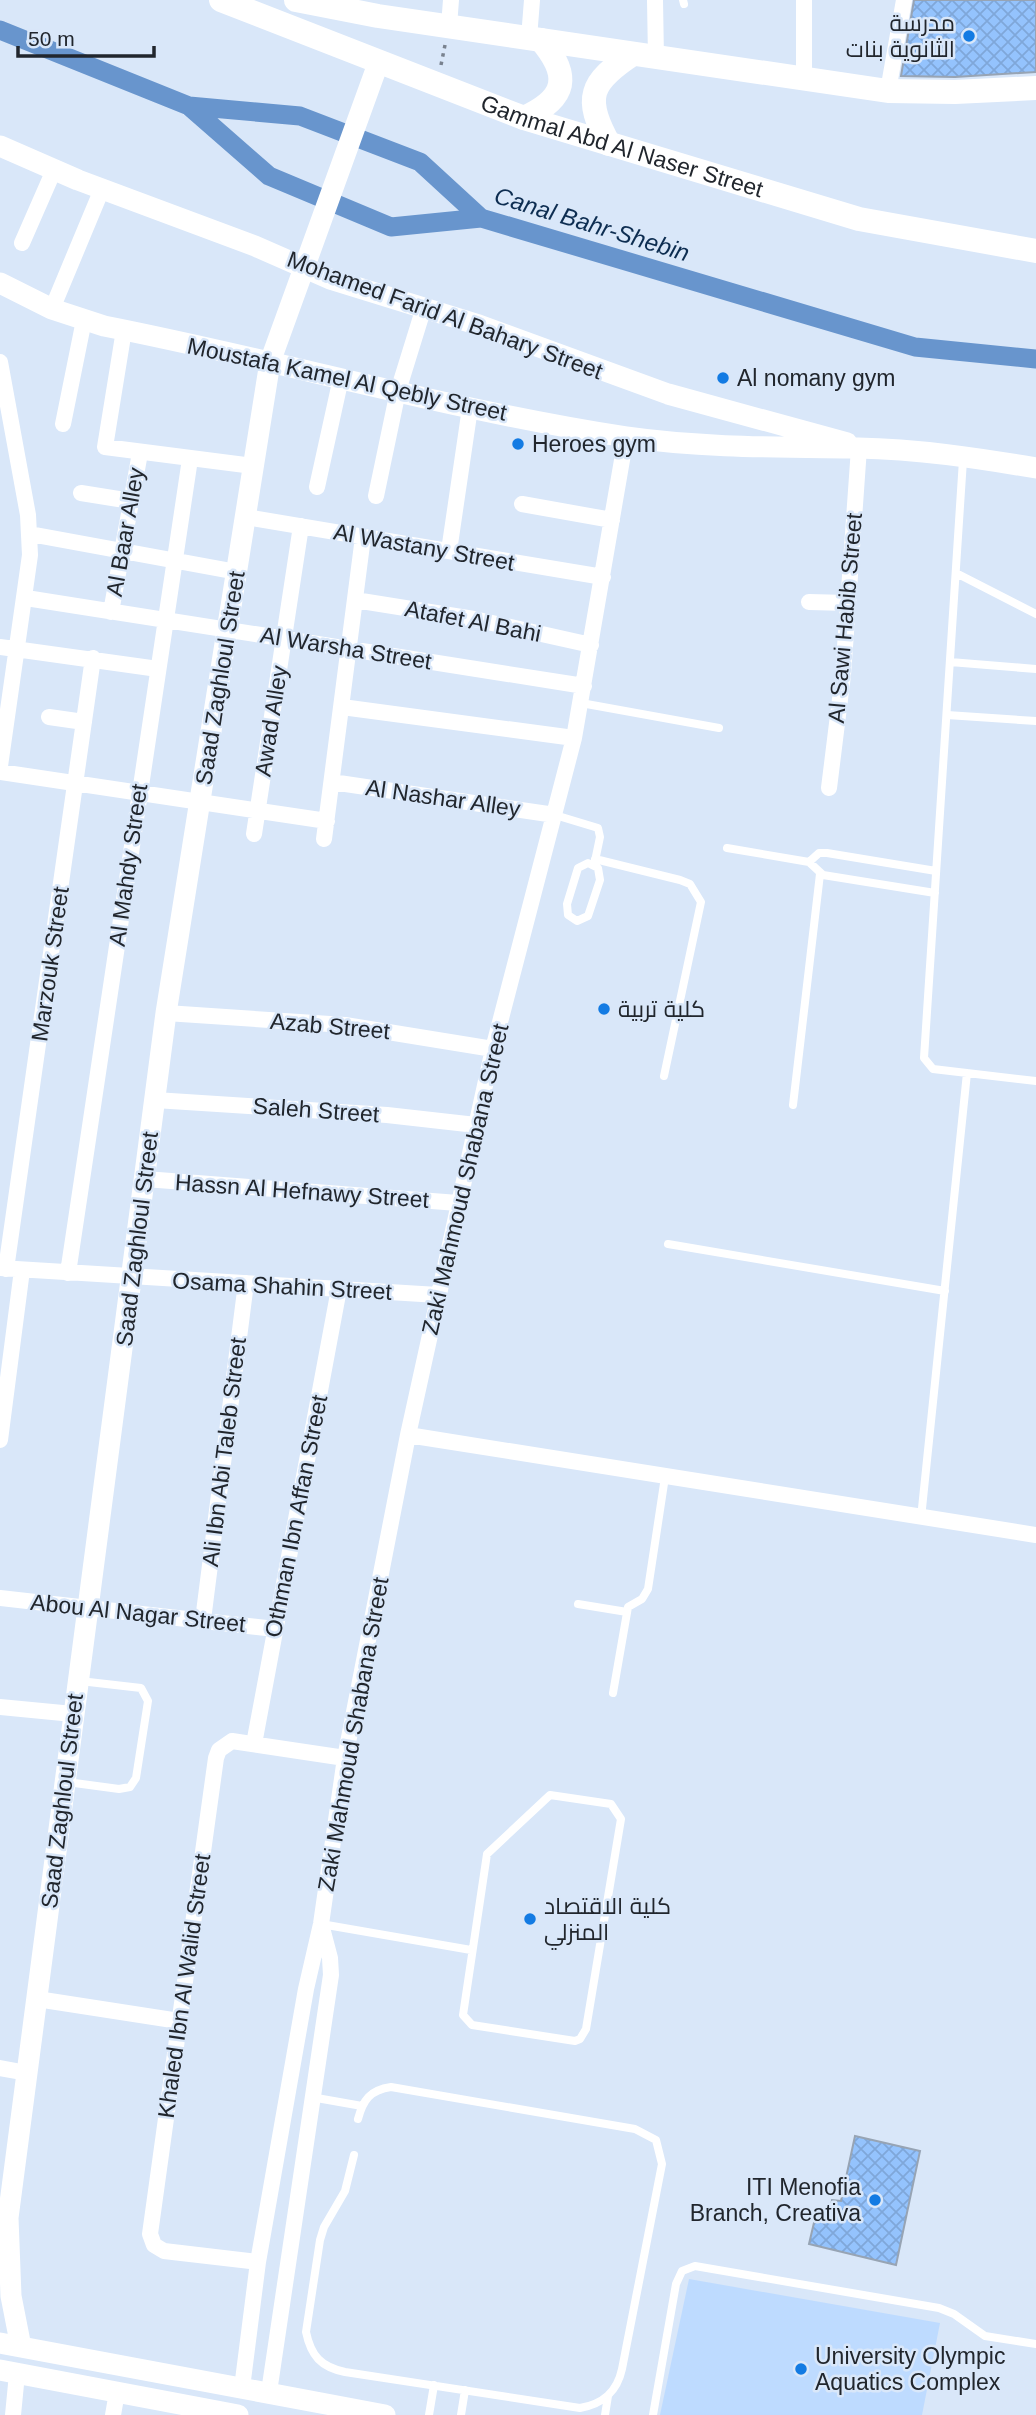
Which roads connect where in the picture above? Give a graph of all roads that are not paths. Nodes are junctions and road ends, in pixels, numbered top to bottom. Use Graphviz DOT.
graph roads {
  1 [pos="221,0"];
  2 [pos="451,0"];
  3 [pos="533,0"];
  4 [pos="655,0"];
  5 [pos="804,0"];
  6 [pos="904,0"];
  7 [pos="302,1"];
  8 [pos="379,8"];
  9 [pos="449,26"];
  10 [pos="535,39"];
  11 [pos="644,56"];
  12 [pos="379,61"];
  13 [pos="804,77"];
  14 [pos="1036,88"];
  15 [pos="888,91"];
  16 [pos="524,118"];
  17 [pos="609,144"];
  18 [pos="0,146"];
  19 [pos="54,170"];
  20 [pos="102,189"];
  21 [pos="23,243"];
  22 [pos="1036,251"];
  23 [pos="306,258"];
  24 [pos="0,283"];
  25 [pos="424,307"];
  26 [pos="52,309"];
  27 [pos="84,320"];
  28 [pos="124,330"];
  29 [pos="0,362"];
  30 [pos="270,362"];
  31 [pos="341,378"];
  32 [pos="398,391"];
  33 [pos="470,408"];
  34 [pos="63,424"];
  35 [pos="626,437"];
  36 [pos="859,448"];
  37 [pos="140,453"];
  38 [pos="963,457"];
  39 [pos="190,459"];
  40 [pos="253,466"];
  41 [pos="1036,468"];
  42 [pos="317,487"];
  43 [pos="81,493"];
  44 [pos="376,496"];
  45 [pos="131,502"];
  46 [pos="522,504"];
  47 [pos="246,517"];
  48 [pos="612,520"];
  49 [pos="301,526"];
  50 [pos="30,534"];
  51 [pos="363,537"];
  52 [pos="122,551"];
  53 [pos="449,551"];
  54 [pos="174,560"];
  55 [pos="237,572"];
  56 [pos="956,573"];
  57 [pos="603,578"];
  58 [pos="26,598"];
  59 [pos="355,600"];
  60 [pos="809,602"];
  61 [pos="848,603"];
  62 [pos="111,612"];
  63 [pos="1036,614"];
  64 [pos="165,620"];
  65 [pos="228,629"];
  66 [pos="284,638"];
  67 [pos="591,645"];
  68 [pos="0,647"];
  69 [pos="18,648"];
  70 [pos="349,649"];
  71 [pos="93,659"];
  72 [pos="950,662"];
  73 [pos="158,669"];
  74 [pos="1036,669"];
  75 [pos="584,685"];
  76 [pos="581,702"];
  77 [pos="342,707"];
  78 [pos="947,715"];
  79 [pos="49,718"];
  80 [pos="1036,721"];
  81 [pos="84,722"];
  82 [pos="719,727"];
  83 [pos="574,738"];
  84 [pos="0,766"];
  85 [pos="0,772"];
  86 [pos="332,782"];
  87 [pos="76,783"];
  88 [pos="829,788"];
  89 [pos="138,792"];
  90 [pos="200,801"];
  91 [pos="257,810"];
  92 [pos="555,815"];
  93 [pos="327,821"];
  94 [pos="254,834"];
  95 [pos="324,839"];
  96 [pos="727,848"];
  97 [pos="595,862"];
  98 [pos="809,862"];
  99 [pos="936,871"];
  100 [pos="820,874"];
  101 [pos="935,893"];
  102 [pos="166,1013"];
  103 [pos="493,1049"];
  104 [pos="967,1073"];
  105 [pos="664,1076"];
  106 [pos="1036,1081"];
  107 [pos="155,1100"];
  108 [pos="793,1105"];
  109 [pos="476,1125"];
  110 [pos="145,1179"];
  111 [pos="458,1203"];
  112 [pos="668,1244"];
  113 [pos="9,1269"];
  114 [pos="68,1273"];
  115 [pos="134,1277"];
  116 [pos="246,1283"];
  117 [pos="339,1289"];
  118 [pos="945,1291"];
  119 [pos="438,1295"];
  120 [pos="408,1435"];
  121 [pos="0,1440"];
  122 [pos="665,1477"];
  123 [pos="921,1518"];
  124 [pos="1036,1535"];
  125 [pos="0,1598"];
  126 [pos="578,1604"];
  127 [pos="86,1606"];
  128 [pos="627,1612"];
  129 [pos="203,1620"];
  130 [pos="275,1629"];
  131 [pos="77,1680"];
  132 [pos="613,1693"];
  133 [pos="0,1707"];
  134 [pos="73,1714"];
  135 [pos="254,1744"];
  136 [pos="345,1758"];
  137 [pos="64,1782"];
  138 [pos="321,1924"];
  139 [pos="471,1950"];
  140 [pos="37,1999"];
  141 [pos="179,2021"];
  142 [pos="0,2068"];
  143 [pos="27,2073"];
  144 [pos="311,2097"];
  145 [pos="362,2106"];
  146 [pos="358,2119"];
  147 [pos="354,2155"];
  148 [pos="4,2228"];
  149 [pos="258,2262"];
  150 [pos="1036,2344"];
  151 [pos="10,2345"];
  152 [pos="9,2372"];
  153 [pos="434,2385"];
  154 [pos="242,2388"];
  155 [pos="465,2390"];
  156 [pos="117,2392"];
  157 [pos="269,2392"];
  158 [pos="608,2396"];
  159 [pos="13,2415"];
  160 [pos="113,2415"];
  161 [pos="238,2415"];
  162 [pos="385,2415"];
  163 [pos="429,2415"];
  164 [pos="461,2415"];
  165 [pos="605,2415"];
  166 [pos="653,2415"];
  1 -- 12 [label="main road, Gammal Abd Al Naser Street"];
  2 -- 9 [label="street"];
  3 -- 10 [label="street"];
  4 -- 11 [label="street"];
  5 -- 13 [label="street"];
  6 -- 15 [label="street"];
  7 -- 8 [label="main road"];
  8 -- 9 [label="main road"];
  9 -- 10 [label="main road"];
  10 -- 11 [label="main road"];
  10 -- 16 [label="main road"];
  11 -- 13 [label="main road"];
  11 -- 17 [label="main road"];
  12 -- 16 [label="main road, Gammal Abd Al Naser Street"];
  12 -- 23 [label="main road, Saad Zaghloul Street"];
  13 -- 15 [label="main road"];
  14 -- 15 [label="main road"];
  16 -- 17 [label="main road, Gammal Abd Al Naser Street"];
  17 -- 22 [label="main road, Gammal Abd Al Naser Street"];
  18 -- 19 [label="main road, Mohamed Farid Al Bahary Street"];
  19 -- 20 [label="main road, Mohamed Farid Al Bahary Street"];
  19 -- 21 [label="street"];
  20 -- 23 [label="main road, Mohamed Farid Al Bahary Street"];
  20 -- 26 [label="street"];
  23 -- 25 [label="main road, Mohamed Farid Al Bahary Street"];
  23 -- 30 [label="main road, Saad Zaghloul Street"];
  24 -- 26 [label="main road, Moustafa Kamel Al Qebly Street"];
  25 -- 32 [label="street"];
  25 -- 36 [label="main road, Mohamed Farid Al Bahary Street"];
  26 -- 27 [label="main road, Moustafa Kamel Al Qebly Street"];
  27 -- 28 [label="main road, Moustafa Kamel Al Qebly Street"];
  27 -- 34 [label="street"];
  28 -- 30 [label="main road, Moustafa Kamel Al Qebly Street"];
  28 -- 37 [label="street"];
  29 -- 50 [label="street"];
  30 -- 31 [label="main road, Moustafa Kamel Al Qebly Street"];
  30 -- 40 [label="main road, Saad Zaghloul Street"];
  31 -- 32 [label="main road, Moustafa Kamel Al Qebly Street"];
  31 -- 42 [label="street"];
  32 -- 33 [label="main road, Moustafa Kamel Al Qebly Street"];
  32 -- 44 [label="street"];
  33 -- 35 [label="main road, Moustafa Kamel Al Qebly Street"];
  33 -- 53 [label="street"];
  35 -- 36 [label="main road, Moustafa Kamel Al Qebly Street"];
  35 -- 48 [label="street, Zaki Mahmoud Shabana Street"];
  36 -- 38 [label="main road, Moustafa Kamel Al Qebly Street"];
  36 -- 61 [label="street, Al Sawi Habib Street"];
  37 -- 39 [label="street"];
  37 -- 45 [label="street, Al Baar Alley"];
  38 -- 41 [label="main road, Moustafa Kamel Al Qebly Street"];
  38 -- 56 [label="lane"];
  39 -- 40 [label="street"];
  39 -- 54 [label="street, Al Mahdy Street"];
  40 -- 47 [label="main road, Saad Zaghloul Street"];
  43 -- 45 [label="street"];
  45 -- 52 [label="street, Al Baar Alley"];
  46 -- 48 [label="street"];
  47 -- 49 [label="street, Al Wastany Street"];
  47 -- 55 [label="main road, Saad Zaghloul Street"];
  48 -- 57 [label="street, Zaki Mahmoud Shabana Street"];
  49 -- 51 [label="street, Al Wastany Street"];
  49 -- 66 [label="street, Awad Alley"];
  50 -- 52 [label="street"];
  50 -- 58 [label="street"];
  51 -- 53 [label="street, Al Wastany Street"];
  51 -- 59 [label="street"];
  52 -- 54 [label="street"];
  52 -- 62 [label="street, Al Baar Alley"];
  53 -- 57 [label="street, Al Wastany Street"];
  54 -- 55 [label="street"];
  54 -- 64 [label="street, Al Mahdy Street"];
  55 -- 65 [label="main road, Saad Zaghloul Street"];
  56 -- 63 [label="lane"];
  56 -- 72 [label="lane"];
  57 -- 67 [label="street, Zaki Mahmoud Shabana Street"];
  58 -- 62 [label="street, Al Warsha Street"];
  58 -- 69 [label="street"];
  59 -- 67 [label="street, Atafet Al Bahi"];
  59 -- 70 [label="street"];
  60 -- 61 [label="street"];
  61 -- 88 [label="street, Al Sawi Habib Street"];
  62 -- 64 [label="street, Al Warsha Street"];
  64 -- 65 [label="street, Al Warsha Street"];
  64 -- 73 [label="street, Al Mahdy Street"];
  65 -- 66 [label="street, Al Warsha Street"];
  65 -- 90 [label="main road, Saad Zaghloul Street"];
  66 -- 70 [label="street, Al Warsha Street"];
  66 -- 91 [label="street, Awad Alley"];
  67 -- 75 [label="street, Zaki Mahmoud Shabana Street"];
  68 -- 69 [label="street"];
  69 -- 71 [label="street"];
  69 -- 84 [label="street"];
  70 -- 75 [label="street, Al Warsha Street"];
  70 -- 77 [label="street"];
  71 -- 73 [label="street"];
  71 -- 81 [label="street, Marzouk Street"];
  72 -- 74 [label="lane"];
  72 -- 78 [label="lane"];
  73 -- 89 [label="street, Al Mahdy Street"];
  75 -- 76 [label="street, Zaki Mahmoud Shabana Street"];
  76 -- 82 [label="lane"];
  76 -- 83 [label="street, Zaki Mahmoud Shabana Street"];
  77 -- 83 [label="street"];
  77 -- 86 [label="street"];
  78 -- 80 [label="lane"];
  78 -- 99 [label="lane"];
  79 -- 81 [label="street"];
  81 -- 87 [label="street, Marzouk Street"];
  83 -- 92 [label="street, Zaki Mahmoud Shabana Street"];
  85 -- 87 [label="street"];
  86 -- 92 [label="street, Al Nashar Alley"];
  86 -- 93 [label="street"];
  87 -- 89 [label="street"];
  87 -- 113 [label="street, Marzouk Street"];
  89 -- 90 [label="street"];
  89 -- 114 [label="street, Al Mahdy Street"];
  90 -- 91 [label="street"];
  90 -- 102 [label="main road, Saad Zaghloul Street"];
  91 -- 93 [label="street"];
  91 -- 94 [label="street, Awad Alley"];
  92 -- 97 [label="lane"];
  92 -- 103 [label="street, Zaki Mahmoud Shabana Street"];
  93 -- 95 [label="street"];
  96 -- 98 [label="lane"];
  97 -- 97 [label="lane"];
  97 -- 105 [label="lane"];
  98 -- 99 [label="lane"];
  98 -- 100 [label="lane"];
  99 -- 101 [label="lane"];
  100 -- 101 [label="lane"];
  100 -- 108 [label="lane"];
  101 -- 104 [label="lane"];
  102 -- 103 [label="street, Azab Street"];
  102 -- 107 [label="main road, Saad Zaghloul Street"];
  103 -- 109 [label="street, Zaki Mahmoud Shabana Street"];
  104 -- 106 [label="lane"];
  104 -- 118 [label="lane"];
  107 -- 109 [label="street, Saleh Street"];
  107 -- 110 [label="main road, Saad Zaghloul Street"];
  109 -- 111 [label="street, Zaki Mahmoud Shabana Street"];
  110 -- 111 [label="street, Hassn Al Hefnawy Street"];
  110 -- 115 [label="main road, Saad Zaghloul Street"];
  111 -- 119 [label="street, Zaki Mahmoud Shabana Street"];
  112 -- 118 [label="lane"];
  113 -- 114 [label="street, Osama Shahin Street"];
  113 -- 121 [label="street, Marzouk Street"];
  114 -- 115 [label="street, Osama Shahin Street"];
  115 -- 116 [label="street, Osama Shahin Street"];
  115 -- 127 [label="main road, Saad Zaghloul Street"];
  116 -- 117 [label="street, Osama Shahin Street"];
  116 -- 129 [label="street, Ali Ibn Abi Taleb Street"];
  117 -- 119 [label="street, Osama Shahin Street"];
  117 -- 130 [label="street, Othman Ibn Affan Street"];
  118 -- 123 [label="lane"];
  119 -- 120 [label="street, Zaki Mahmoud Shabana Street"];
  120 -- 122 [label="street"];
  120 -- 136 [label="street, Zaki Mahmoud Shabana Street"];
  122 -- 123 [label="street"];
  122 -- 128 [label="lane"];
  123 -- 124 [label="street"];
  125 -- 127 [label="street, Abou Al Nagar Street"];
  126 -- 128 [label="lane"];
  127 -- 129 [label="street, Abou Al Nagar Street"];
  127 -- 131 [label="main road, Saad Zaghloul Street"];
  128 -- 132 [label="lane"];
  129 -- 130 [label="street, Abou Al Nagar Street"];
  130 -- 135 [label="street, Othman Ibn Affan Street"];
  131 -- 134 [label="main road, Saad Zaghloul Street"];
  131 -- 137 [label="lane"];
  133 -- 134 [label="street"];
  134 -- 137 [label="main road, Saad Zaghloul Street"];
  135 -- 136 [label="street, Khaled Ibn Al Walid Street"];
  135 -- 141 [label="street, Khaled Ibn Al Walid Street"];
  136 -- 138 [label="street, Zaki Mahmoud Shabana Street"];
  137 -- 140 [label="main road, Saad Zaghloul Street"];
  138 -- 139 [label="lane"];
  138 -- 144 [label="street, Zaki Mahmoud Shabana Street"];
  138 -- 149 [label="street, Zaki Mahmoud Shabana Street"];
  139 -- 139 [label="lane"];
  140 -- 141 [label="street"];
  140 -- 143 [label="main road, Saad Zaghloul Street"];
  141 -- 149 [label="street, Khaled Ibn Al Walid Street"];
  142 -- 143 [label="street"];
  143 -- 148 [label="main road, Saad Zaghloul Street"];
  144 -- 145 [label="lane"];
  144 -- 157 [label="street, Zaki Mahmoud Shabana Street"];
  145 -- 146 [label="lane"];
  145 -- 158 [label="lane"];
  147 -- 153 [label="lane"];
  148 -- 151 [label="main road, Saad Zaghloul Street"];
  149 -- 154 [label="street, Zaki Mahmoud Shabana Street"];
  150 -- 166 [label="lane"];
  151 -- 154 [label="main road"];
  152 -- 156 [label="main road"];
  152 -- 159 [label="street"];
  153 -- 155 [label="lane"];
  153 -- 163 [label="lane"];
  154 -- 157 [label="main road"];
  155 -- 158 [label="lane"];
  155 -- 164 [label="lane"];
  156 -- 160 [label="street"];
  156 -- 161 [label="main road"];
  157 -- 162 [label="main road"];
  158 -- 165 [label="lane"];
}
